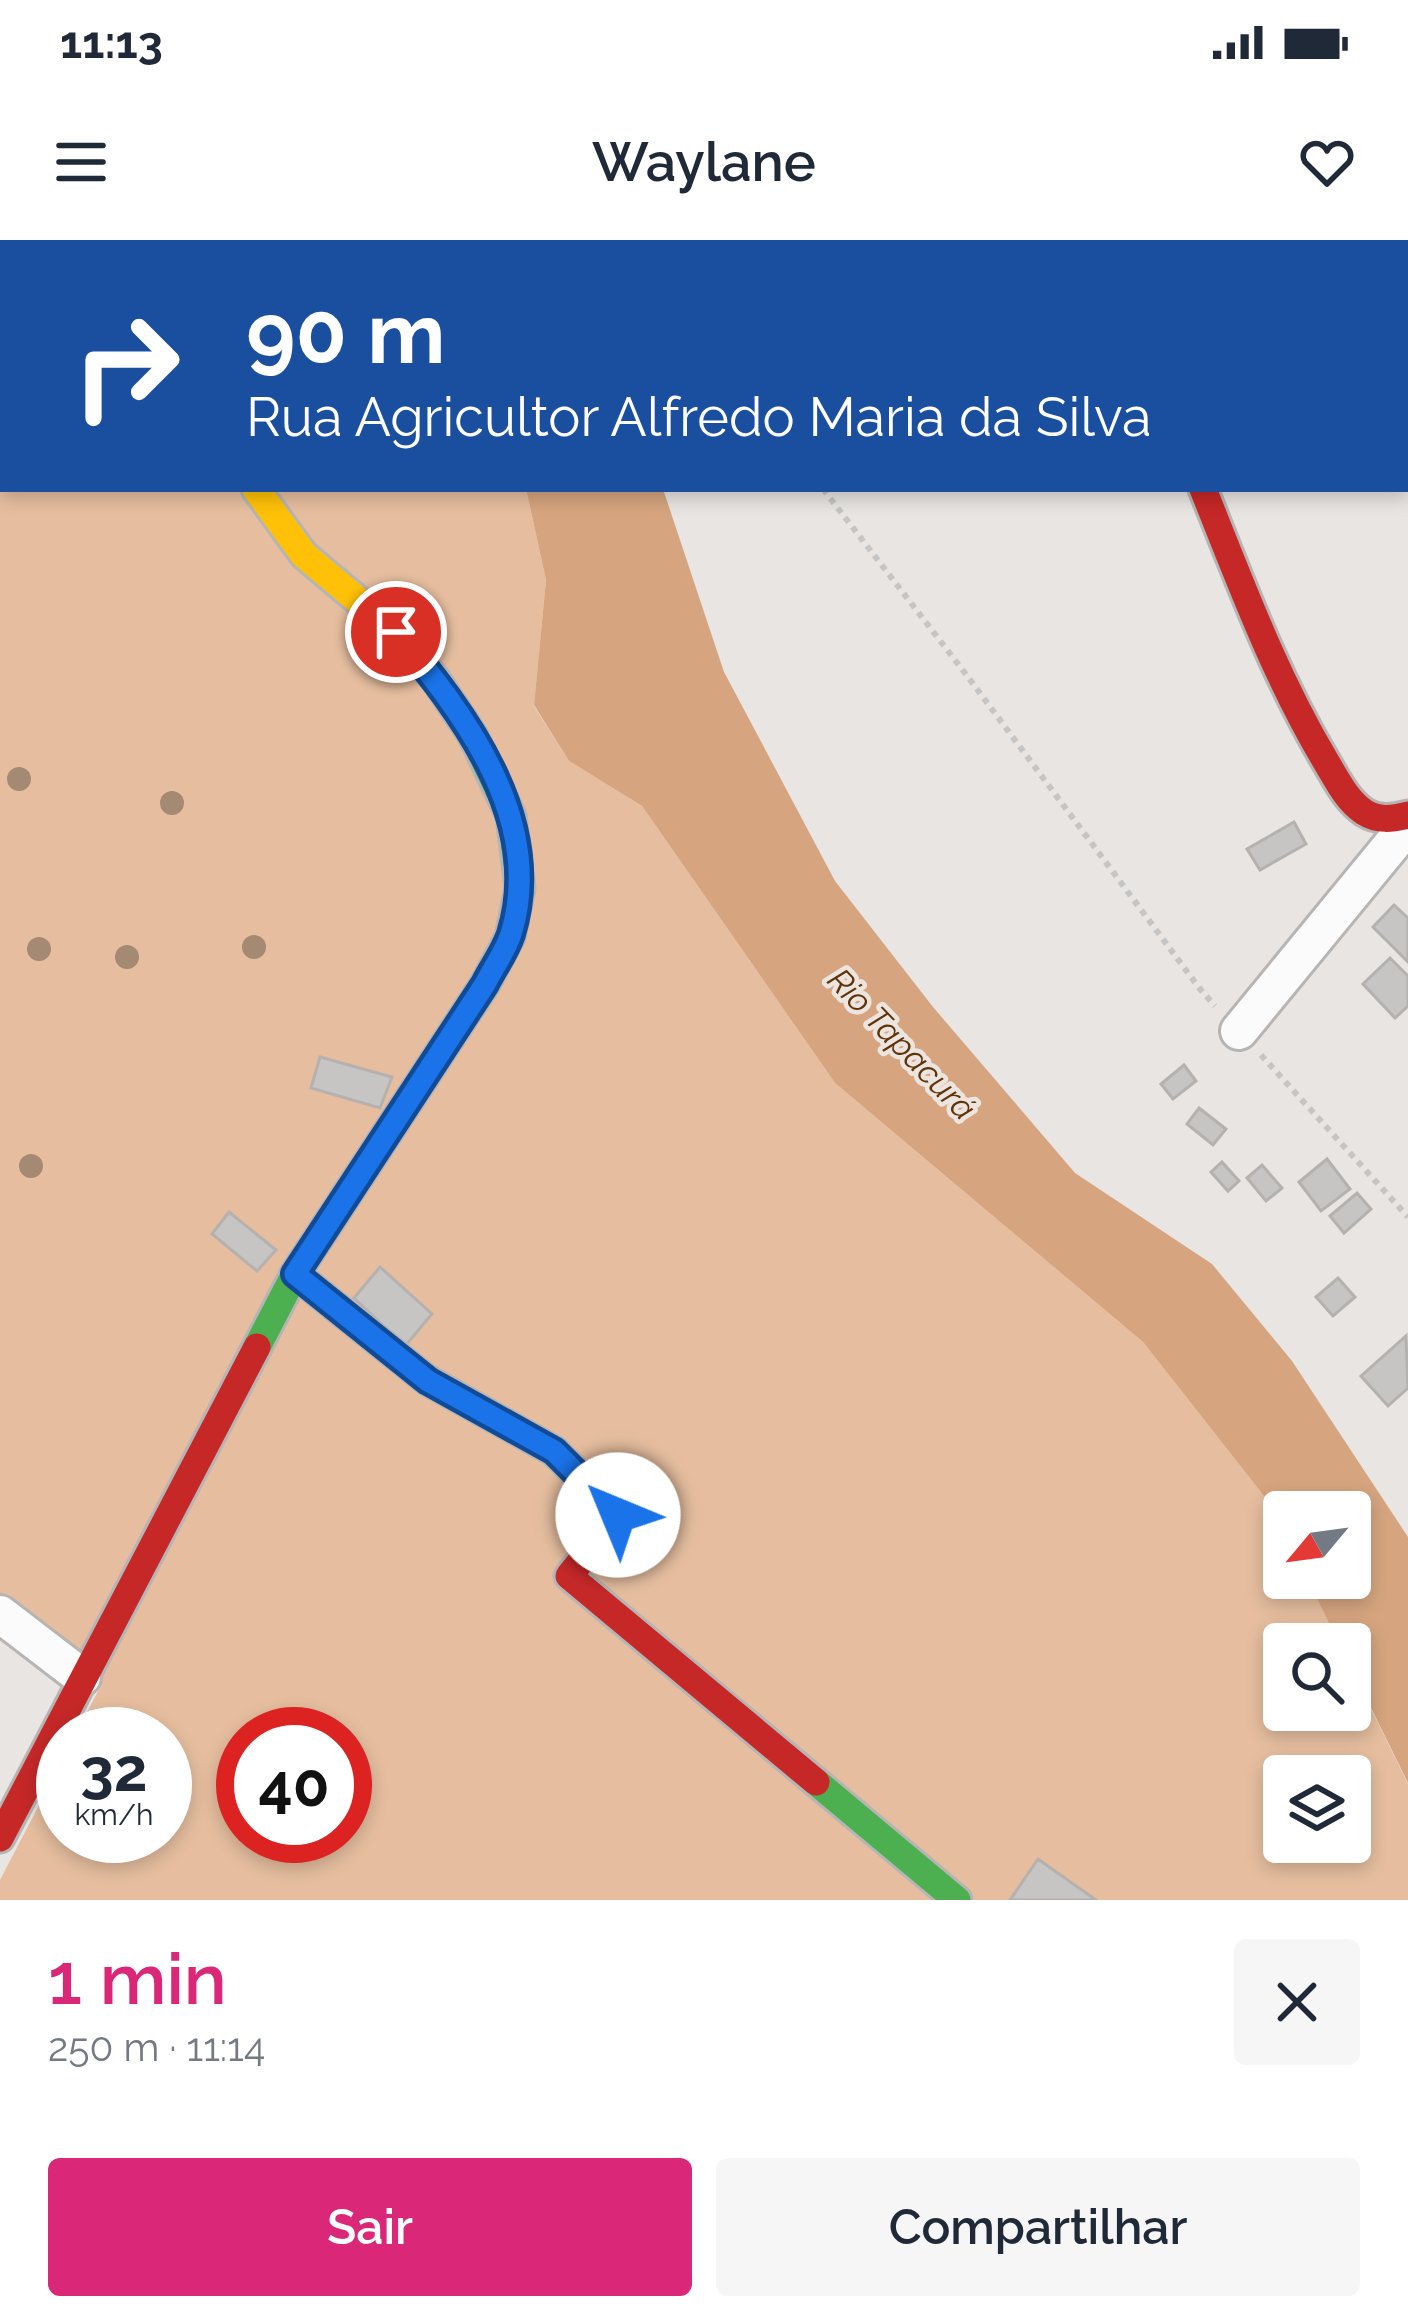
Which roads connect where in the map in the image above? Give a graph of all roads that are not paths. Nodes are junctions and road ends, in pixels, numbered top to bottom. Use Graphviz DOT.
graph roads {
  1 [pos="258,492"];
  2 [pos="1204,492"];
  3 [pos="1408,815"];
  4 [pos="1408,825"];
  5 [pos="1239,1031"];
  6 [pos="295,1274"];
  7 [pos="0,1614"];
  8 [pos="82,1676"];
  9 [pos="0,1838"];
  10 [pos="957,1900"];
  1 -- 6 [label="street"];
  2 -- 3 [label="street"];
  4 -- 5 [label="street"];
  6 -- 8 [label="street"];
  6 -- 10 [label="street"];
  7 -- 8 [label="street"];
  8 -- 9 [label="street"];
}
